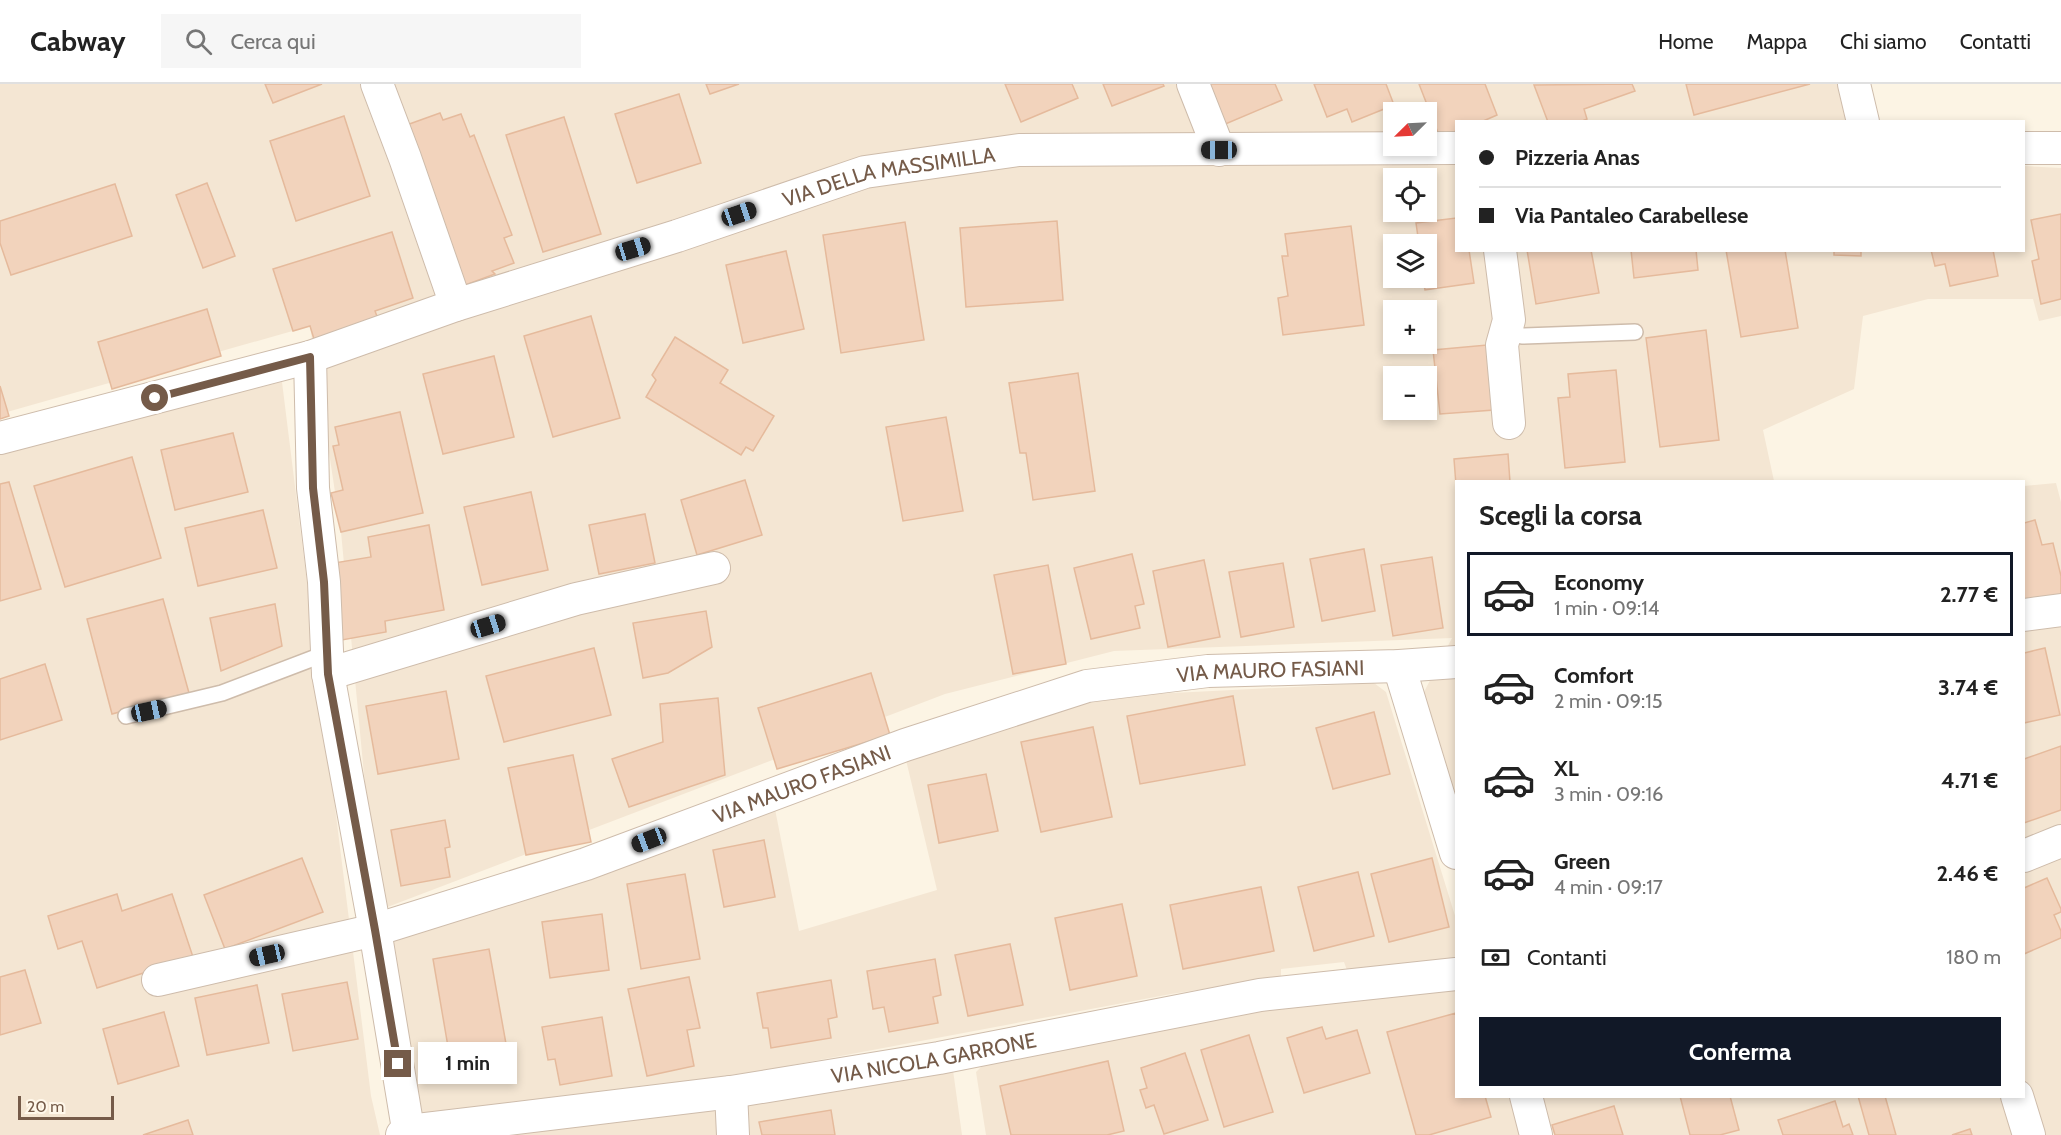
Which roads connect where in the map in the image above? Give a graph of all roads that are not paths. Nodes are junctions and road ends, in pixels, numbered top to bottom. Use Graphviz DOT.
graph roads {
  1 [pos="377,84"];
  2 [pos="1193,84"];
  3 [pos="1854,84"];
  4 [pos="1863,120"];
  5 [pos="1455,148"];
  6 [pos="2025,148"];
  7 [pos="2061,148"];
  8 [pos="1219,150"];
  9 [pos="1500,252"];
  10 [pos="456,305"];
  11 [pos="1635,332"];
  12 [pos="1505,333"];
  13 [pos="310,357"];
  14 [pos="1509,423"];
  15 [pos="0,438"];
  16 [pos="714,568"];
  17 [pos="2061,610"];
  18 [pos="2025,615"];
  19 [pos="1455,662"];
  20 [pos="327,663"];
  21 [pos="1399,666"];
  22 [pos="126,716"];
  23 [pos="2061,841"];
  24 [pos="1455,850"];
  25 [pos="2025,856"];
  26 [pos="375,930"];
  27 [pos="1455,974"];
  28 [pos="158,980"];
  29 [pos="731,1092"];
  30 [pos="1527,1098"];
  31 [pos="2018,1098"];
  32 [pos="407,1134"];
  33 [pos="733,1135"];
  34 [pos="1536,1135"];
  35 [pos="2030,1135"];
  1 -- 10 [label="street"];
  2 -- 8 [label="street"];
  3 -- 4 [label="street"];
  5 -- 8 [label="street, VIA DELLA MASSIMILLA"];
  6 -- 7 [label="street"];
  8 -- 10 [label="street, VIA DELLA MASSIMILLA"];
  9 -- 12 [label="street"];
  10 -- 13 [label="street, VIA DELLA MASSIMILLA"];
  11 -- 12 [label="lane"];
  12 -- 14 [label="street"];
  13 -- 15 [label="street, VIA DELLA MASSIMILLA"];
  13 -- 20 [label="street"];
  16 -- 20 [label="street"];
  17 -- 18 [label="street"];
  19 -- 21 [label="street, VIA MAURO FASIANI"];
  20 -- 22 [label="lane"];
  20 -- 26 [label="street"];
  21 -- 24 [label="street"];
  21 -- 26 [label="street, VIA MAURO FASIANI"];
  23 -- 25 [label="street"];
  26 -- 28 [label="street, VIA MAURO FASIANI"];
  26 -- 32 [label="street"];
  27 -- 29 [label="street, VIA NICOLA GARRONE"];
  29 -- 32 [label="street, VIA NICOLA GARRONE"];
  29 -- 33 [label="street"];
  30 -- 34 [label="street"];
  31 -- 35 [label="street"];
}
